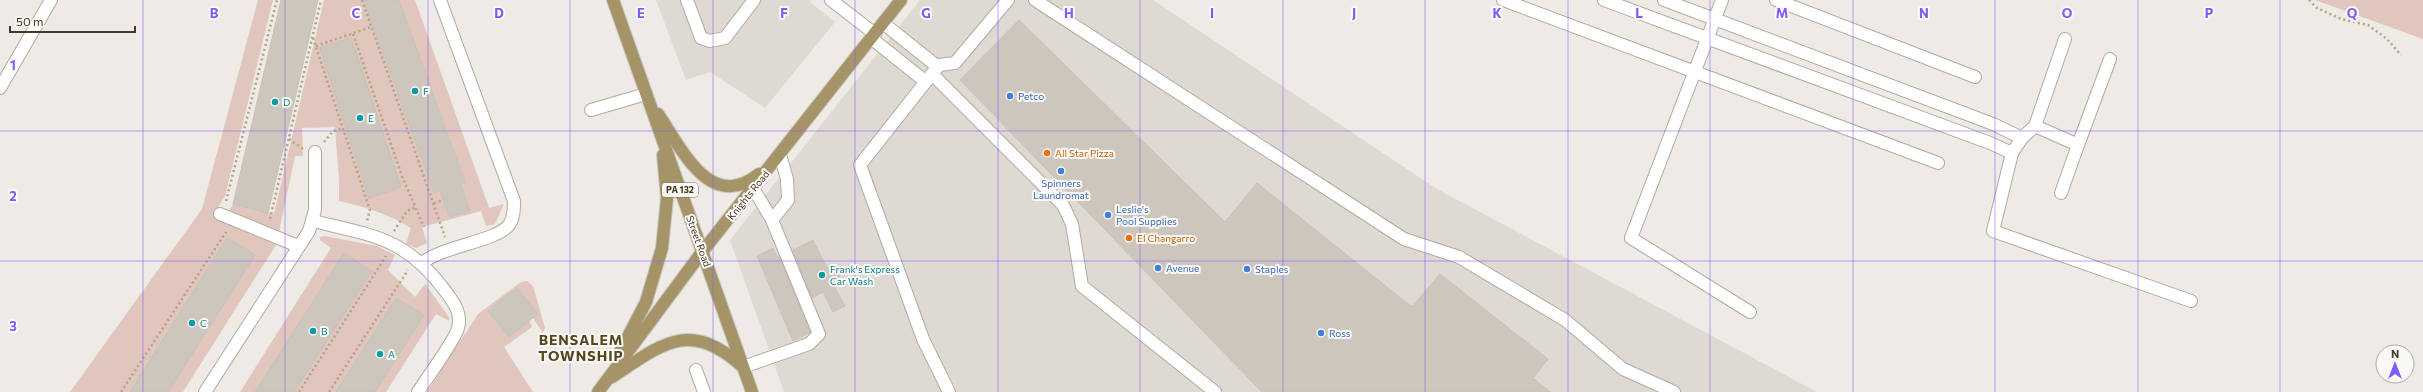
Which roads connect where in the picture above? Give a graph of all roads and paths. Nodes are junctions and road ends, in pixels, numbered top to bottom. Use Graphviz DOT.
graph roads {
  1 [pos="51,0"];
  2 [pos="277,0"];
  3 [pos="321,0"];
  4 [pos="362,0"];
  5 [pos="440,0"];
  6 [pos="613,0"];
  7 [pos="687,0"];
  8 [pos="754,0"];
  9 [pos="831,0"];
  10 [pos="901,0"];
  11 [pos="1008,0"];
  12 [pos="1035,0"];
  13 [pos="1503,0"];
  14 [pos="1604,0"];
  15 [pos="1664,0"];
  16 [pos="1722,0"];
  17 [pos="1776,0"];
  18 [pos="2309,0"];
  19 [pos="1715,18"];
  20 [pos="883,23"];
  21 [pos="371,27"];
  22 [pos="353,34"];
  23 [pos="313,36"];
  24 [pos="873,36"];
  25 [pos="2064,39"];
  26 [pos="1707,40"];
  27 [pos="316,46"];
  28 [pos="2402,55"];
  29 [pos="2110,59"];
  30 [pos="1695,73"];
  31 [pos="932,74"];
  32 [pos="1975,77"];
  33 [pos="0,88"];
  34 [pos="648,98"];
  35 [pos="591,110"];
  36 [pos="2035,126"];
  37 [pos="343,128"];
  38 [pos="658,128"];
  39 [pos="2022,138"];
  40 [pos="2078,145"];
  41 [pos="315,152"];
  42 [pos="2012,153"];
  43 [pos="776,159"];
  44 [pos="1938,163"];
  45 [pos="753,188"];
  46 [pos="2061,193"];
  47 [pos="444,200"];
  48 [pos="434,203"];
  49 [pos="416,207"];
  50 [pos="220,214"];
  51 [pos="234,220"];
  52 [pos="772,220"];
  53 [pos="313,221"];
  54 [pos="424,227"];
  55 [pos="267,233"];
  56 [pos="364,233"];
  57 [pos="391,243"];
  58 [pos="298,246"];
  59 [pos="450,249"];
  60 [pos="702,252"];
  61 [pos="419,260"];
  62 [pos="2191,301"];
  63 [pos="1750,312"];
  64 [pos="743,367"];
  65 [pos="696,370"];
  66 [pos="602,389"];
  67 [pos="121,392"];
  68 [pos="205,392"];
  69 [pos="299,392"];
  70 [pos="329,392"];
  71 [pos="418,392"];
  72 [pos="704,392"];
  73 [pos="752,392"];
  74 [pos="949,392"];
  75 [pos="1215,392"];
  76 [pos="1674,392"];
  1 -- 33 [label="street"];
  2 -- 50 [label="path"];
  3 -- 23 [label="path"];
  4 -- 21 [label="path"];
  5 -- 59 [label="street"];
  6 -- 34 [label="main road, Street Road / PA 132"];
  7 -- 8 [label="street"];
  9 -- 24 [label="street"];
  10 -- 20 [label="main road, Knights Road"];
  11 -- 31 [label="street"];
  12 -- 76 [label="street"];
  13 -- 30 [label="street"];
  14 -- 26 [label="street"];
  15 -- 19 [label="street"];
  16 -- 19 [label="street"];
  17 -- 32 [label="street"];
  18 -- 28 [label="path"];
  19 -- 26 [label="street"];
  19 -- 39 [label="street"];
  20 -- 24 [label="main road, Knights Road"];
  20 -- 31 [label="street"];
  21 -- 22 [label="path"];
  21 -- 48 [label="path"];
  22 -- 27 [label="path"];
  22 -- 49 [label="path"];
  23 -- 27 [label="path"];
  23 -- 55 [label="path"];
  24 -- 31 [label="street"];
  24 -- 43 [label="main road, Knights Road"];
  25 -- 36 [label="street"];
  26 -- 30 [label="street"];
  26 -- 42 [label="street"];
  27 -- 37 [label="path"];
  29 -- 40 [label="street"];
  30 -- 44 [label="street"];
  30 -- 63 [label="street"];
  31 -- 74 [label="street"];
  31 -- 75 [label="street"];
  34 -- 35 [label="street"];
  34 -- 38 [label="main road, Street Road / PA 132"];
  34 -- 43 [label="main road"];
  36 -- 39 [label="street"];
  36 -- 40 [label="street"];
  37 -- 41 [label="path"];
  37 -- 56 [label="path"];
  38 -- 60 [label="main road, Street Road / PA 132"];
  38 -- 66 [label="main road"];
  39 -- 42 [label="street"];
  40 -- 46 [label="street"];
  41 -- 53 [label="street"];
  42 -- 62 [label="street"];
  43 -- 45 [label="main road, Knights Road"];
  43 -- 52 [label="street"];
  45 -- 52 [label="street"];
  45 -- 60 [label="main road, Knights Road"];
  47 -- 48 [label="path"];
  48 -- 59 [label="path"];
  49 -- 54 [label="path"];
  49 -- 57 [label="path"];
  50 -- 51 [label="street"];
  51 -- 55 [label="street"];
  51 -- 67 [label="path"];
  52 -- 64 [label="street"];
  53 -- 56 [label="street"];
  53 -- 58 [label="street"];
  55 -- 58 [label="street"];
  56 -- 57 [label="street"];
  57 -- 61 [label="street"];
  57 -- 69 [label="path"];
  58 -- 68 [label="street"];
  59 -- 61 [label="street"];
  60 -- 64 [label="main road, Street Road / PA 132"];
  60 -- 66 [label="main road, Knights Road"];
  61 -- 70 [label="path"];
  61 -- 71 [label="street"];
  64 -- 66 [label="main road"];
  64 -- 73 [label="main road, Street Road / PA 132"];
  65 -- 72 [label="street"];
}
